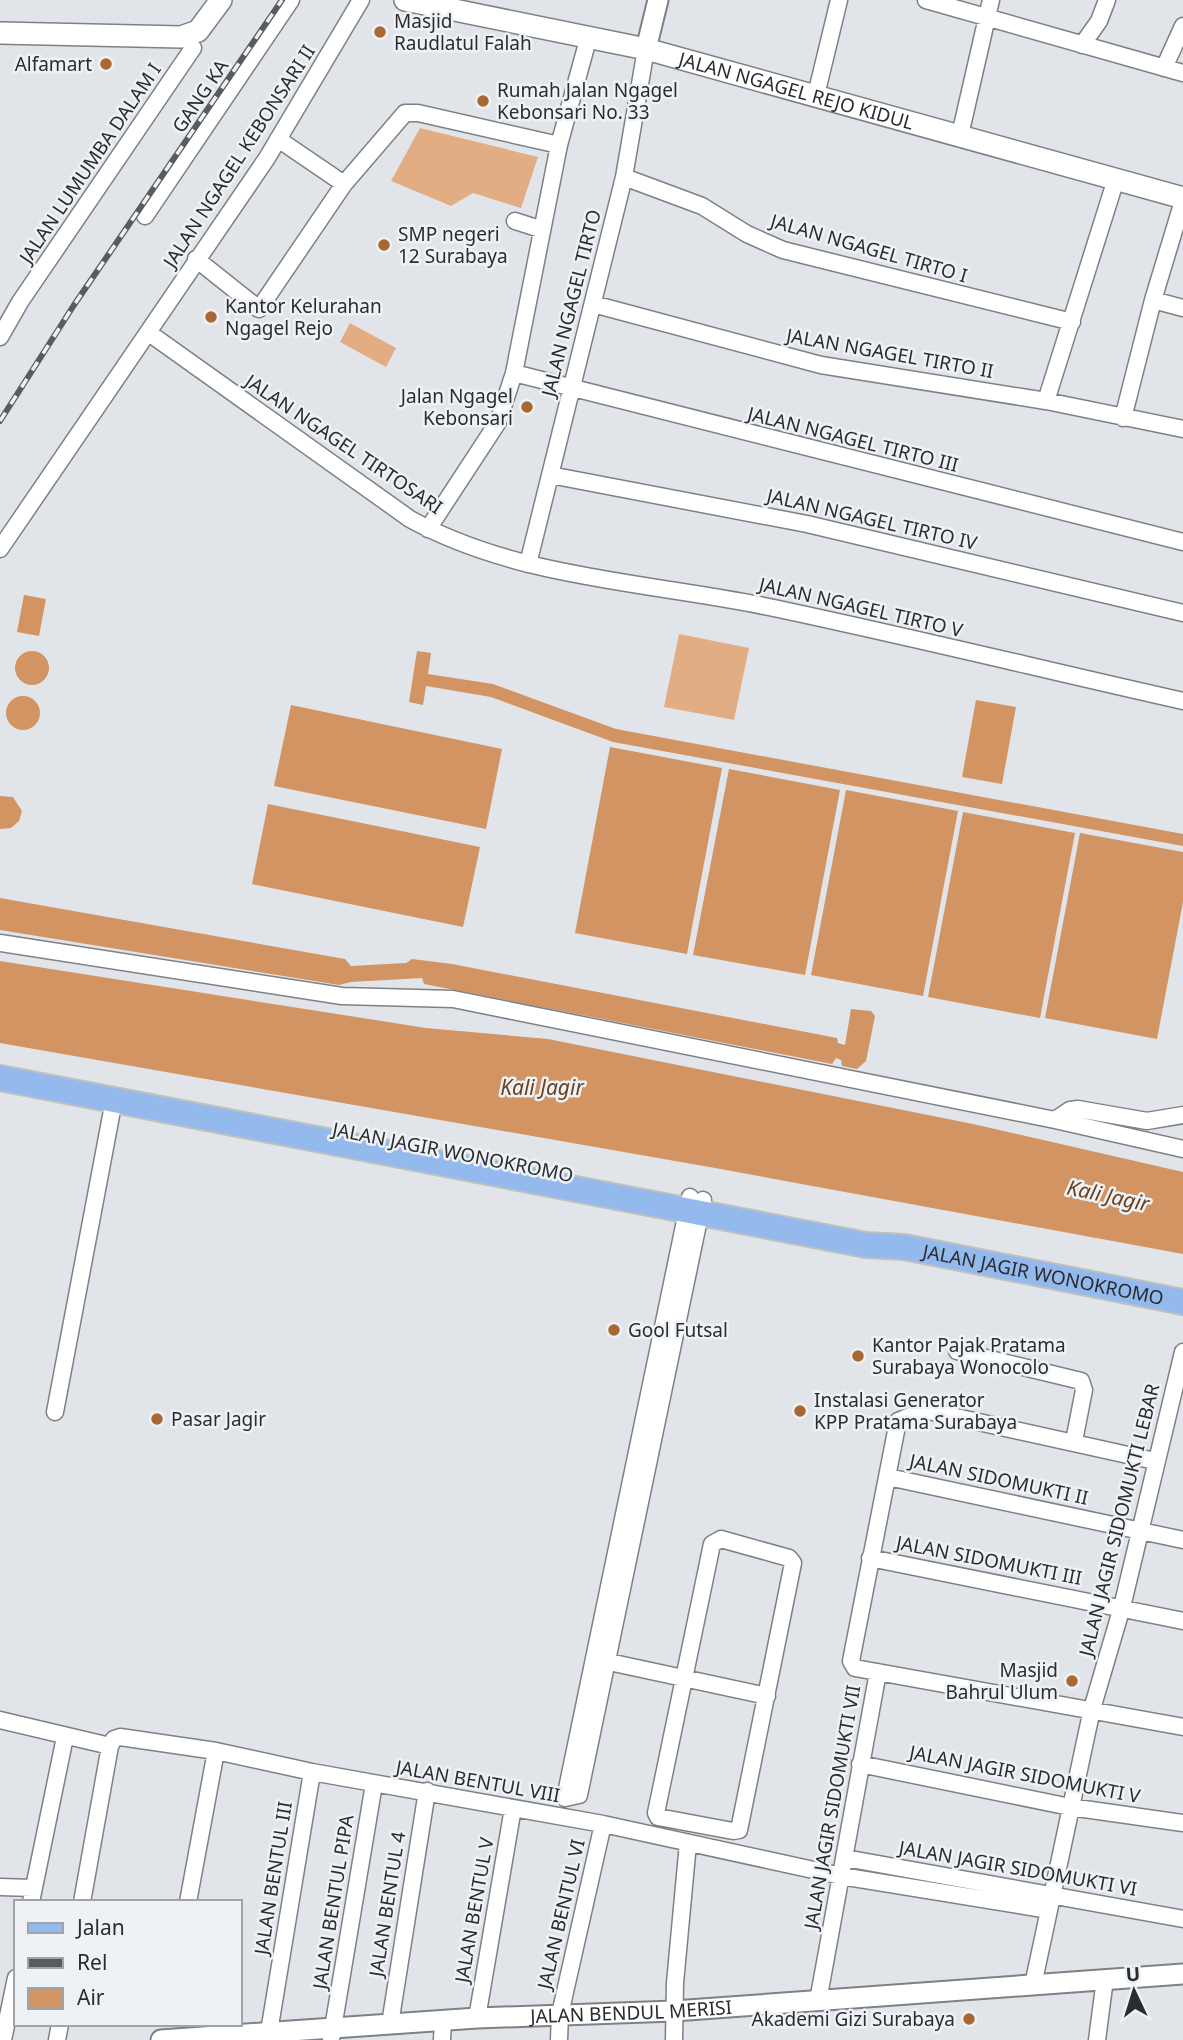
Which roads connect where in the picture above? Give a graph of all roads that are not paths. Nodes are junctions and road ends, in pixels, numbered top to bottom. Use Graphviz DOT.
graph roads {
  1 [pos="221,0"];
  2 [pos="291,0"];
  3 [pos="361,0"];
  4 [pos="405,0"];
  5 [pos="658,0"];
  6 [pos="839,0"];
  7 [pos="926,0"];
  8 [pos="991,0"];
  9 [pos="1107,0"];
  10 [pos="987,16"];
  11 [pos="1183,26"];
  12 [pos="0,33"];
  13 [pos="589,36"];
  14 [pos="194,43"];
  15 [pos="1082,45"];
  16 [pos="646,49"];
  17 [pos="1164,68"];
  18 [pos="1183,73"];
  19 [pos="816,95"];
  20 [pos="960,135"];
  21 [pos="278,139"];
  22 [pos="559,145"];
  23 [pos="624,177"];
  24 [pos="1115,178"];
  25 [pos="344,184"];
  26 [pos="1183,199"];
  27 [pos="145,216"];
  28 [pos="515,220"];
  29 [pos="540,229"];
  30 [pos="196,258"];
  31 [pos="1153,300"];
  32 [pos="593,304"];
  33 [pos="1183,308"];
  34 [pos="1072,322"];
  35 [pos="149,333"];
  36 [pos="0,337"];
  37 [pos="514,373"];
  38 [pos="571,390"];
  39 [pos="1046,401"];
  40 [pos="1123,418"];
  41 [pos="1183,429"];
  42 [pos="550,475"];
  43 [pos="428,529"];
  44 [pos="1183,542"];
  45 [pos="0,549"];
  46 [pos="528,564"];
  47 [pos="1183,613"];
  48 [pos="1183,701"];
  49 [pos="0,943"];
  50 [pos="0,1064"];
  51 [pos="0,1078"];
  52 [pos="114,1100"];
  53 [pos="1183,1115"];
  54 [pos="1055,1120"];
  55 [pos="1183,1149"];
  56 [pos="485,1165"];
  57 [pos="695,1205"];
  58 [pos="1183,1302"];
  59 [pos="957,1351"];
  60 [pos="1183,1352"];
  61 [pos="55,1412"];
  62 [pos="1073,1441"];
  63 [pos="1155,1461"];
  64 [pos="888,1477"];
  65 [pos="1139,1530"];
  66 [pos="1183,1540"];
  67 [pos="870,1558"];
  68 [pos="1122,1607"];
  69 [pos="1183,1621"];
  70 [pos="600,1660"];
  71 [pos="878,1672"];
  72 [pos="685,1679"];
  73 [pos="767,1696"];
  74 [pos="1093,1709"];
  75 [pos="0,1720"];
  76 [pos="1183,1727"];
  77 [pos="65,1737"];
  78 [pos="110,1746"];
  79 [pos="216,1752"];
  80 [pos="860,1764"];
  81 [pos="312,1772"];
  82 [pos="374,1784"];
  83 [pos="426,1791"];
  84 [pos="1070,1807"];
  85 [pos="513,1808"];
  86 [pos="1183,1823"];
  87 [pos="603,1824"];
  88 [pos="688,1843"];
  89 [pos="843,1868"];
  90 [pos="0,1887"];
  91 [pos="32,1895"];
  92 [pos="82,1900"];
  93 [pos="188,1900"];
  94 [pos="1051,1903"];
  95 [pos="1183,1919"];
  96 [pos="1183,1974"];
  97 [pos="1105,1979"];
  98 [pos="1032,1985"];
  99 [pos="14,1988"];
  100 [pos="818,2001"];
  101 [pos="674,2011"];
  102 [pos="560,2014"];
  103 [pos="477,2018"];
  104 [pos="390,2024"];
  105 [pos="443,2030"];
  106 [pos="270,2032"];
  107 [pos="332,2034"];
  108 [pos="221,2038"];
  109 [pos="3,2040"];
  110 [pos="162,2040"];
  111 [pos="559,2040"];
  112 [pos="674,2040"];
  113 [pos="1097,2040"];
  1 -- 14 [label="main road"];
  2 -- 27 [label="street, GANG KA"];
  3 -- 21 [label="street, JALAN NGAGEL KEBONSARI II"];
  4 -- 13 [label="main road, JALAN NGAGEL REJO KIDUL"];
  5 -- 16 [label="street"];
  6 -- 19 [label="street"];
  7 -- 10 [label="street"];
  8 -- 10 [label="street"];
  9 -- 15 [label="street"];
  10 -- 15 [label="street"];
  10 -- 20 [label="street"];
  11 -- 17 [label="street"];
  12 -- 14 [label="main road"];
  13 -- 16 [label="main road, JALAN NGAGEL REJO KIDUL"];
  13 -- 22 [label="street"];
  14 -- 36 [label="street, JALAN LUMUMBA DALAM I"];
  15 -- 17 [label="street"];
  16 -- 19 [label="main road, JALAN NGAGEL REJO KIDUL"];
  16 -- 23 [label="street, JALAN NGAGEL TIRTO"];
  17 -- 18 [label="street"];
  19 -- 20 [label="main road, JALAN NGAGEL REJO KIDUL"];
  20 -- 24 [label="main road, JALAN NGAGEL REJO KIDUL"];
  21 -- 25 [label="street"];
  21 -- 30 [label="street, JALAN NGAGEL KEBONSARI II"];
  22 -- 25 [label="street"];
  22 -- 29 [label="street"];
  23 -- 32 [label="street, JALAN NGAGEL TIRTO"];
  23 -- 34 [label="street, JALAN NGAGEL TIRTO I"];
  24 -- 26 [label="main road, JALAN NGAGEL REJO KIDUL"];
  24 -- 34 [label="street"];
  25 -- 30 [label="street"];
  26 -- 31 [label="street"];
  28 -- 29 [label="street"];
  29 -- 37 [label="street"];
  30 -- 35 [label="street, JALAN NGAGEL KEBONSARI II"];
  31 -- 33 [label="street"];
  31 -- 40 [label="street"];
  32 -- 38 [label="street, JALAN NGAGEL TIRTO"];
  32 -- 39 [label="street, JALAN NGAGEL TIRTO II"];
  34 -- 39 [label="street"];
  35 -- 43 [label="street, JALAN NGAGEL TIRTOSARI"];
  35 -- 45 [label="street, JALAN NGAGEL KEBONSARI II"];
  37 -- 38 [label="street, JALAN NGAGEL TIRTO III"];
  37 -- 43 [label="street"];
  38 -- 42 [label="street, JALAN NGAGEL TIRTO"];
  38 -- 44 [label="street, JALAN NGAGEL TIRTO III"];
  39 -- 40 [label="street, JALAN NGAGEL TIRTO II"];
  40 -- 41 [label="street, JALAN NGAGEL TIRTO II"];
  42 -- 46 [label="street, JALAN NGAGEL TIRTO"];
  42 -- 47 [label="street, JALAN NGAGEL TIRTO IV"];
  43 -- 46 [label="street, JALAN NGAGEL TIRTOSARI"];
  46 -- 48 [label="street, JALAN NGAGEL TIRTO V"];
  49 -- 54 [label="street"];
  50 -- 56 [label="main road, JALAN JAGIR WONOKROMO"];
  51 -- 52 [label="main road, JALAN JAGIR WONOKROMO"];
  52 -- 56 [label="main road, JALAN JAGIR WONOKROMO"];
  52 -- 61 [label="street"];
  53 -- 54 [label="street"];
  54 -- 55 [label="street"];
  56 -- 57 [label="main road, JALAN JAGIR WONOKROMO"];
  57 -- 58 [label="main road, JALAN JAGIR WONOKROMO"];
  57 -- 70 [label="street"];
  59 -- 62 [label="street"];
  60 -- 63 [label="street, JALAN JAGIR SIDOMUKTI LEBAR"];
  62 -- 63 [label="street"];
  62 -- 64 [label="street, JALAN JAGIR SIDOMUKTI VII"];
  63 -- 65 [label="street, JALAN JAGIR SIDOMUKTI LEBAR"];
  64 -- 65 [label="street, JALAN SIDOMUKTI II"];
  64 -- 67 [label="street, JALAN JAGIR SIDOMUKTI VII"];
  65 -- 66 [label="street, JALAN SIDOMUKTI II"];
  65 -- 68 [label="street, JALAN JAGIR SIDOMUKTI LEBAR"];
  67 -- 68 [label="street, JALAN SIDOMUKTI III"];
  67 -- 71 [label="street, JALAN JAGIR SIDOMUKTI VII"];
  68 -- 69 [label="street, JALAN SIDOMUKTI III"];
  68 -- 74 [label="street, JALAN JAGIR SIDOMUKTI LEBAR"];
  70 -- 70 [label="street"];
  70 -- 72 [label="street"];
  71 -- 74 [label="street"];
  71 -- 80 [label="street, JALAN JAGIR SIDOMUKTI VII"];
  72 -- 73 [label="street"];
  72 -- 73 [label="street"];
  72 -- 73 [label="street"];
  74 -- 76 [label="street"];
  74 -- 84 [label="street, JALAN JAGIR SIDOMUKTI LEBAR"];
  75 -- 77 [label="street"];
  77 -- 78 [label="street"];
  77 -- 91 [label="street"];
  78 -- 79 [label="street, JALAN BENTUL VIII"];
  78 -- 92 [label="street"];
  79 -- 81 [label="street, JALAN BENTUL VIII"];
  79 -- 93 [label="street"];
  80 -- 84 [label="street, JALAN JAGIR SIDOMUKTI V"];
  80 -- 89 [label="street, JALAN JAGIR SIDOMUKTI VII"];
  81 -- 82 [label="street, JALAN BENTUL VIII"];
  81 -- 106 [label="street, JALAN BENTUL III"];
  82 -- 83 [label="street, JALAN BENTUL VIII"];
  82 -- 107 [label="street, JALAN BENTUL PIPA"];
  83 -- 85 [label="street, JALAN BENTUL VIII"];
  83 -- 104 [label="street, JALAN BENTUL 4"];
  84 -- 86 [label="street, JALAN JAGIR SIDOMUKTI V"];
  84 -- 94 [label="street, JALAN JAGIR SIDOMUKTI LEBAR"];
  85 -- 87 [label="street, JALAN BENTUL VIII"];
  85 -- 103 [label="street, JALAN BENTUL V"];
  87 -- 88 [label="street, JALAN BENTUL VIII"];
  87 -- 102 [label="street, JALAN BENTUL VI"];
  88 -- 89 [label="street, JALAN BENTUL VIII"];
  88 -- 101 [label="street"];
  89 -- 94 [label="street, JALAN JAGIR SIDOMUKTI VI"];
  89 -- 100 [label="street, JALAN JAGIR SIDOMUKTI VII"];
  90 -- 91 [label="street"];
  94 -- 95 [label="street, JALAN JAGIR SIDOMUKTI VI"];
  94 -- 98 [label="street, JALAN JAGIR SIDOMUKTI LEBAR"];
  96 -- 97 [label="street, JALAN BENDUL MERISI"];
  97 -- 98 [label="street, JALAN BENDUL MERISI"];
  97 -- 113 [label="street"];
  98 -- 100 [label="street, JALAN BENDUL MERISI"];
  99 -- 109 [label="street"];
  100 -- 101 [label="street, JALAN BENDUL MERISI"];
  101 -- 102 [label="street, JALAN BENDUL MERISI"];
  101 -- 112 [label="street"];
  102 -- 103 [label="street, JALAN BENDUL MERISI"];
  102 -- 111 [label="street, JALAN BENTUL VI"];
  103 -- 105 [label="street, JALAN BENDUL MERISI"];
  104 -- 105 [label="street, JALAN BENDUL MERISI"];
  104 -- 107 [label="street, JALAN BENDUL MERISI"];
  106 -- 107 [label="street, JALAN BENDUL MERISI"];
  106 -- 108 [label="street, JALAN BENDUL MERISI"];
  108 -- 110 [label="street, JALAN BENDUL MERISI"];
}
